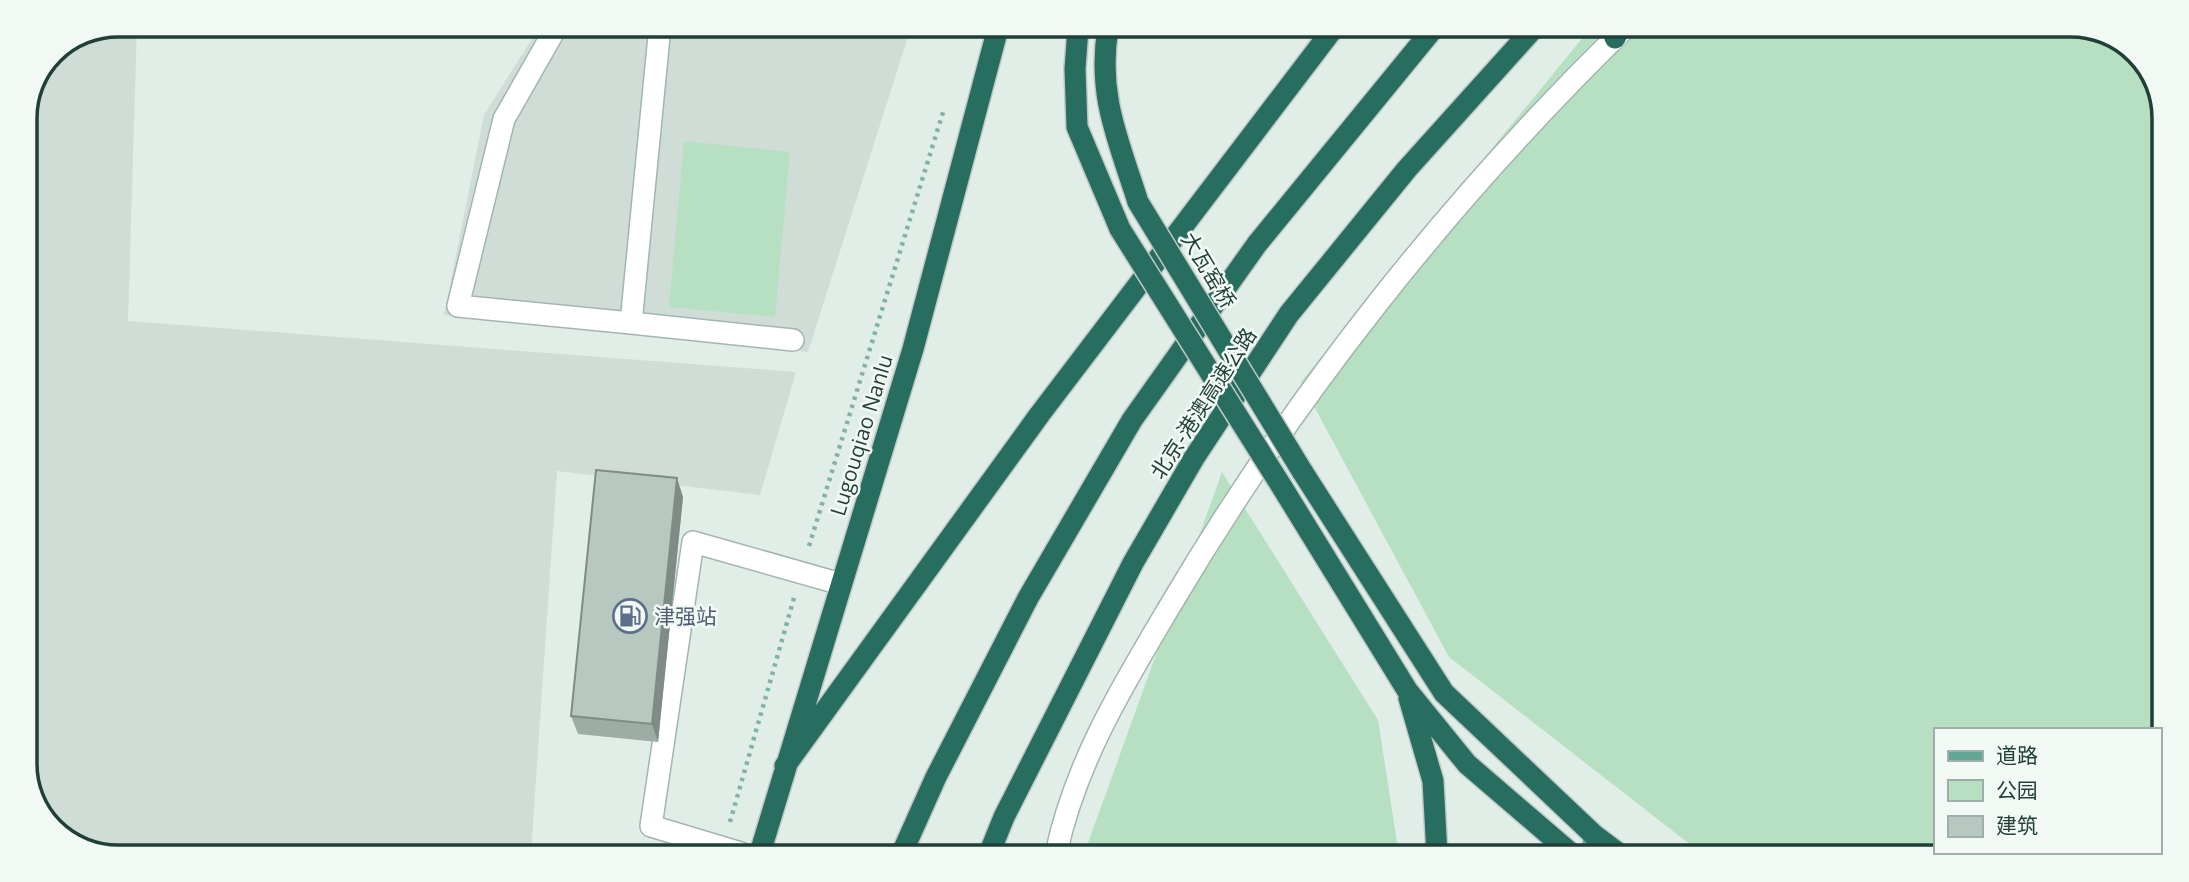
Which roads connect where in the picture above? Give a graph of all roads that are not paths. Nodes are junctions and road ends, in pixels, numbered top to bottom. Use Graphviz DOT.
graph roads {
  1 [pos="551,37"];
  2 [pos="659,37"];
  3 [pos="996,37"];
  4 [pos="1078,37"];
  5 [pos="1106,37"];
  6 [pos="1327,37"];
  7 [pos="1426,37"];
  8 [pos="1526,37"];
  9 [pos="1615,37"];
  10 [pos="631,323"];
  11 [pos="793,340"];
  12 [pos="841,584"];
  13 [pos="1407,690"];
  14 [pos="785,766"];
  15 [pos="715,845"];
  16 [pos="762,845"];
  17 [pos="906,845"];
  18 [pos="993,845"];
  19 [pos="1058,845"];
  20 [pos="1436,845"];
  21 [pos="1561,845"];
  22 [pos="1593,845"];
  1 -- 10 [label="street"];
  2 -- 10 [label="street"];
  3 -- 12 [label="highway, Lugouqiao Nanlu"];
  4 -- 13 [label="highway, bridge"];
  5 -- 22 [label="highway, 大瓦窑桥, bridge"];
  6 -- 14 [label="highway"];
  7 -- 17 [label="highway"];
  8 -- 18 [label="highway, 北京-港澳高速公路"];
  9 -- 19 [label="street"];
  10 -- 11 [label="street"];
  12 -- 14 [label="highway, Lugouqiao Nanlu"];
  12 -- 15 [label="street"];
  13 -- 20 [label="highway"];
  13 -- 21 [label="highway"];
  14 -- 16 [label="highway, Lugouqiao Nanlu"];
}
